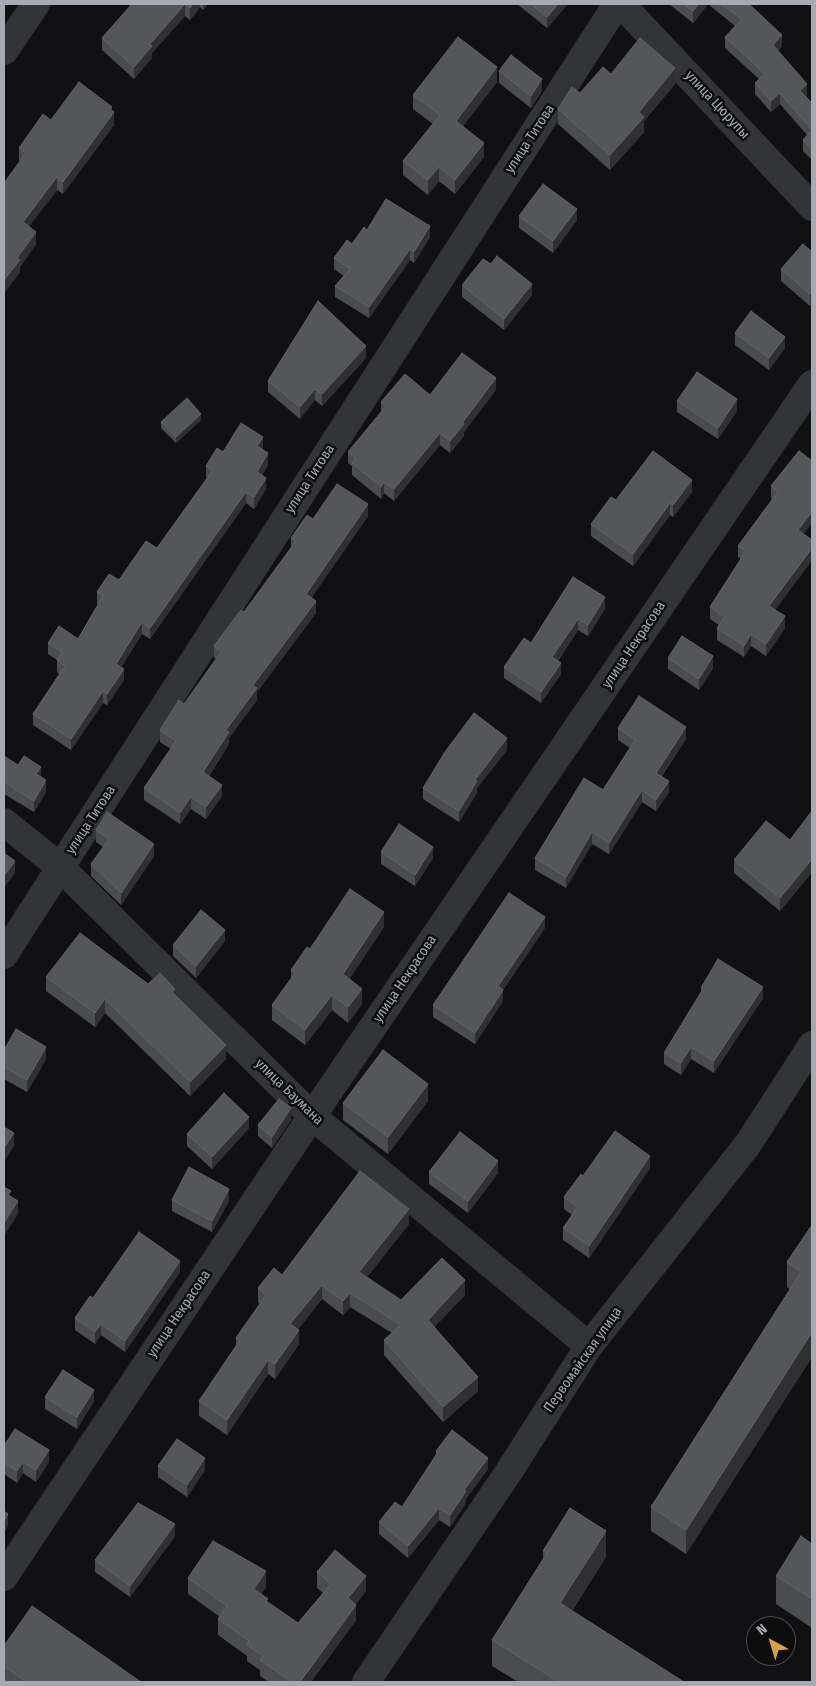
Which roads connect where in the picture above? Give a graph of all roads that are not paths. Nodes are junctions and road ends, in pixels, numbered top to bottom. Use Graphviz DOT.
graph roads {
  1 [pos="36,4"];
  2 [pos="619,4"];
  3 [pos="4,51"];
  4 [pos="812,207"];
  5 [pos="812,384"];
  6 [pos="4,822"];
  7 [pos="60,868"];
  8 [pos="4,955"];
  9 [pos="812,1045"];
  10 [pos="312,1116"];
  11 [pos="589,1346"];
  12 [pos="4,1577"];
  13 [pos="366,1682"];
  1 -- 3 [label="street"];
  2 -- 4 [label="street, улица Цюрупы"];
  2 -- 7 [label="street, улица Титова"];
  5 -- 10 [label="street, улица Некрасова"];
  6 -- 7 [label="street, улица Баумана"];
  7 -- 8 [label="street, улица Титова"];
  7 -- 10 [label="street, улица Баумана"];
  9 -- 11 [label="street, Первомайская улица"];
  10 -- 11 [label="street, улица Баумана"];
  10 -- 12 [label="street, улица Некрасова"];
  11 -- 13 [label="street, Первомайская улица"];
}
